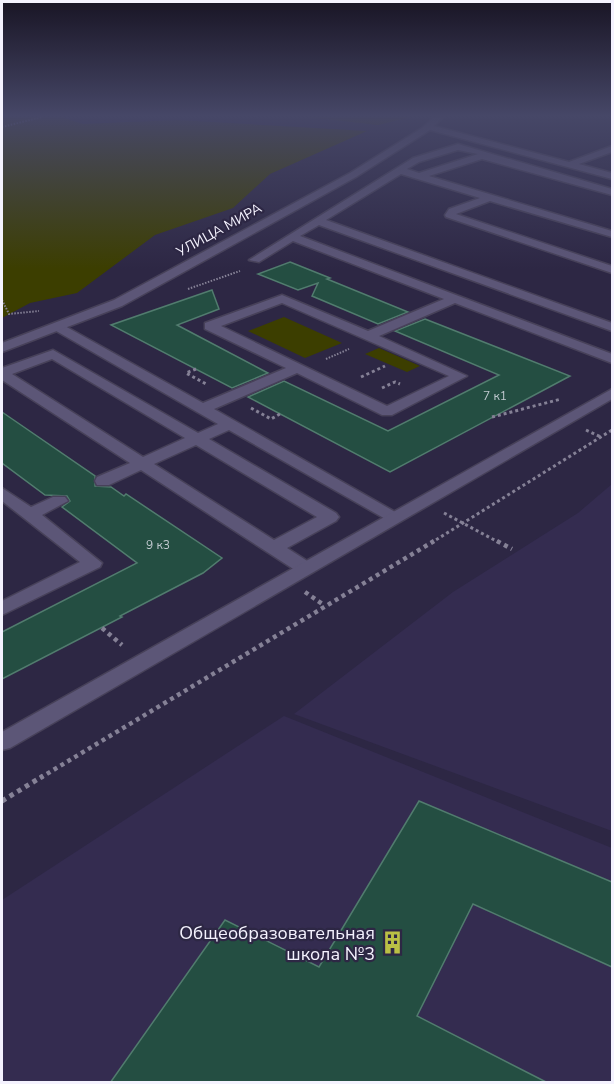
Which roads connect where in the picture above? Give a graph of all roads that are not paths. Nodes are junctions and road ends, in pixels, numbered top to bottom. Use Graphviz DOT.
graph roads {
  1 [pos="365,168"];
  2 [pos="403,168"];
  3 [pos="443,168"];
  4 [pos="529,168"];
  5 [pos="583,168"];
  6 [pos="399,170"];
  7 [pos="419,176"];
  8 [pos="612,176"];
  9 [pos="612,192"];
  10 [pos="491,197"];
  11 [pos="318,221"];
  12 [pos="612,234"];
  13 [pos="292,237"];
  14 [pos="255,260"];
  15 [pos="612,270"];
  16 [pos="510,290"];
  17 [pos="455,299"];
  18 [pos="473,306"];
  19 [pos="612,327"];
  20 [pos="58,328"];
  21 [pos="371,337"];
  22 [pos="2,348"];
  23 [pos="608,353"];
  24 [pos="298,369"];
  25 [pos="2,373"];
  26 [pos="612,393"];
  27 [pos="202,409"];
  28 [pos="230,424"];
  29 [pos="197,439"];
  30 [pos="142,464"];
  31 [pos="103,481"];
  32 [pos="2,493"];
  33 [pos="59,501"];
  34 [pos="29,515"];
  35 [pos="395,517"];
  36 [pos="274,548"];
  37 [pos="305,568"];
  38 [pos="2,609"];
  39 [pos="2,742"];
  1 -- 20 [label="street, УЛИЦА МИРА"];
  2 -- 6 [label="street"];
  3 -- 7 [label="street"];
  4 -- 9 [label="street"];
  5 -- 8 [label="street"];
  6 -- 7 [label="street"];
  6 -- 11 [label="street"];
  7 -- 10 [label="street"];
  10 -- 12 [label="street"];
  10 -- 15 [label="street"];
  11 -- 13 [label="street"];
  11 -- 16 [label="street"];
  13 -- 14 [label="street"];
  13 -- 17 [label="street"];
  16 -- 18 [label="street"];
  16 -- 19 [label="street"];
  17 -- 18 [label="street"];
  17 -- 21 [label="street"];
  18 -- 23 [label="street"];
  20 -- 22 [label="street, УЛИЦА МИРА"];
  20 -- 27 [label="street"];
  21 -- 24 [label="street"];
  21 -- 24 [label="street"];
  24 -- 27 [label="street"];
  25 -- 29 [label="street"];
  25 -- 30 [label="street"];
  26 -- 35 [label="street"];
  27 -- 28 [label="street"];
  28 -- 29 [label="street"];
  28 -- 35 [label="street"];
  29 -- 30 [label="street"];
  29 -- 36 [label="street"];
  30 -- 31 [label="street"];
  30 -- 36 [label="street"];
  32 -- 34 [label="street"];
  33 -- 34 [label="street"];
  34 -- 38 [label="street"];
  35 -- 37 [label="street"];
  36 -- 37 [label="street"];
  37 -- 39 [label="street"];
}
